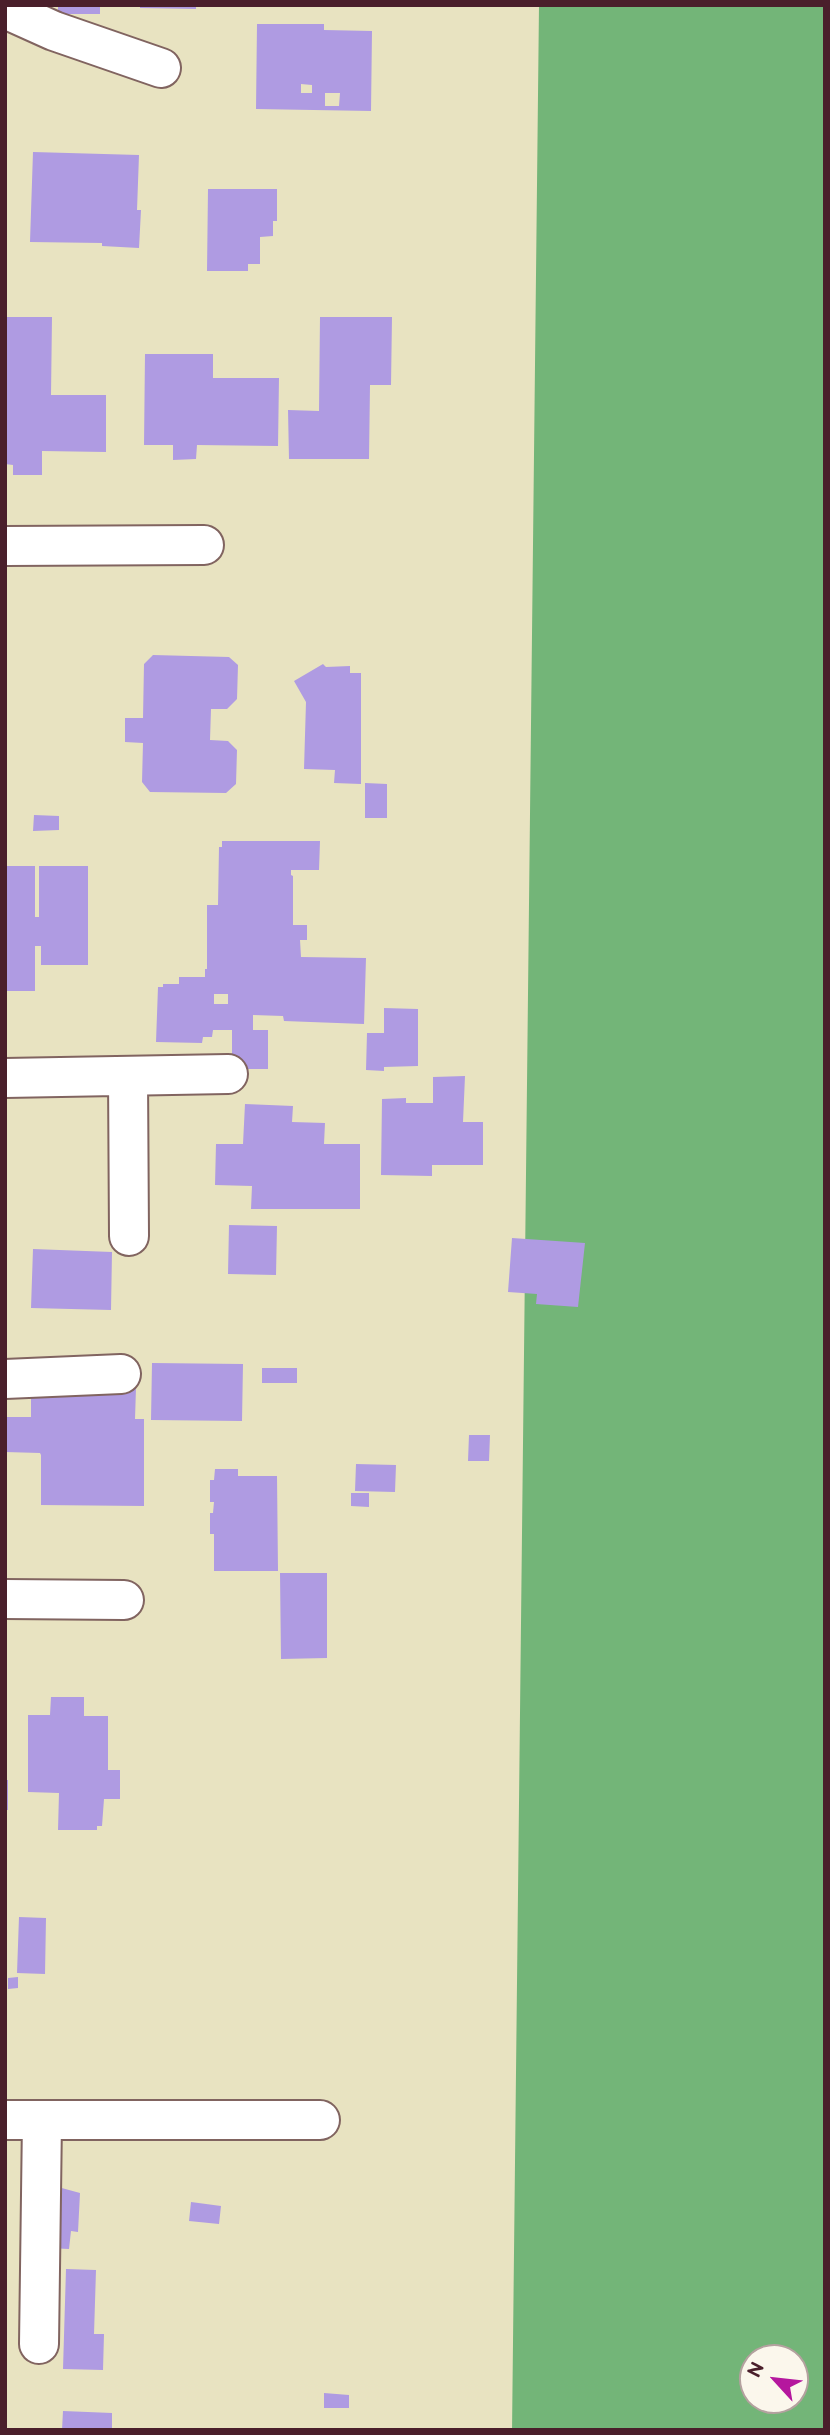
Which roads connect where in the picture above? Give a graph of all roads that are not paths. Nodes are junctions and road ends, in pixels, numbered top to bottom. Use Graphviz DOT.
graph roads {
  1 [pos="5,9"];
  2 [pos="5,22"];
  3 [pos="5,34"];
  4 [pos="161,68"];
  5 [pos="204,545"];
  6 [pos="5,546"];
  7 [pos="228,1074"];
  8 [pos="128,1076"];
  9 [pos="5,1078"];
  10 [pos="129,1236"];
  11 [pos="121,1374"];
  12 [pos="5,1379"];
  13 [pos="5,1599"];
  14 [pos="124,1600"];
  15 [pos="24,2120"];
  16 [pos="320,2120"];
  17 [pos="39,2344"];
  1 -- 4 [label="street"];
  2 -- 3 [label="street"];
  5 -- 6 [label="street"];
  7 -- 8 [label="street"];
  8 -- 9 [label="street"];
  8 -- 10 [label="street"];
  11 -- 12 [label="street"];
  13 -- 14 [label="street"];
  15 -- 16 [label="street"];
  15 -- 17 [label="street"];
}
